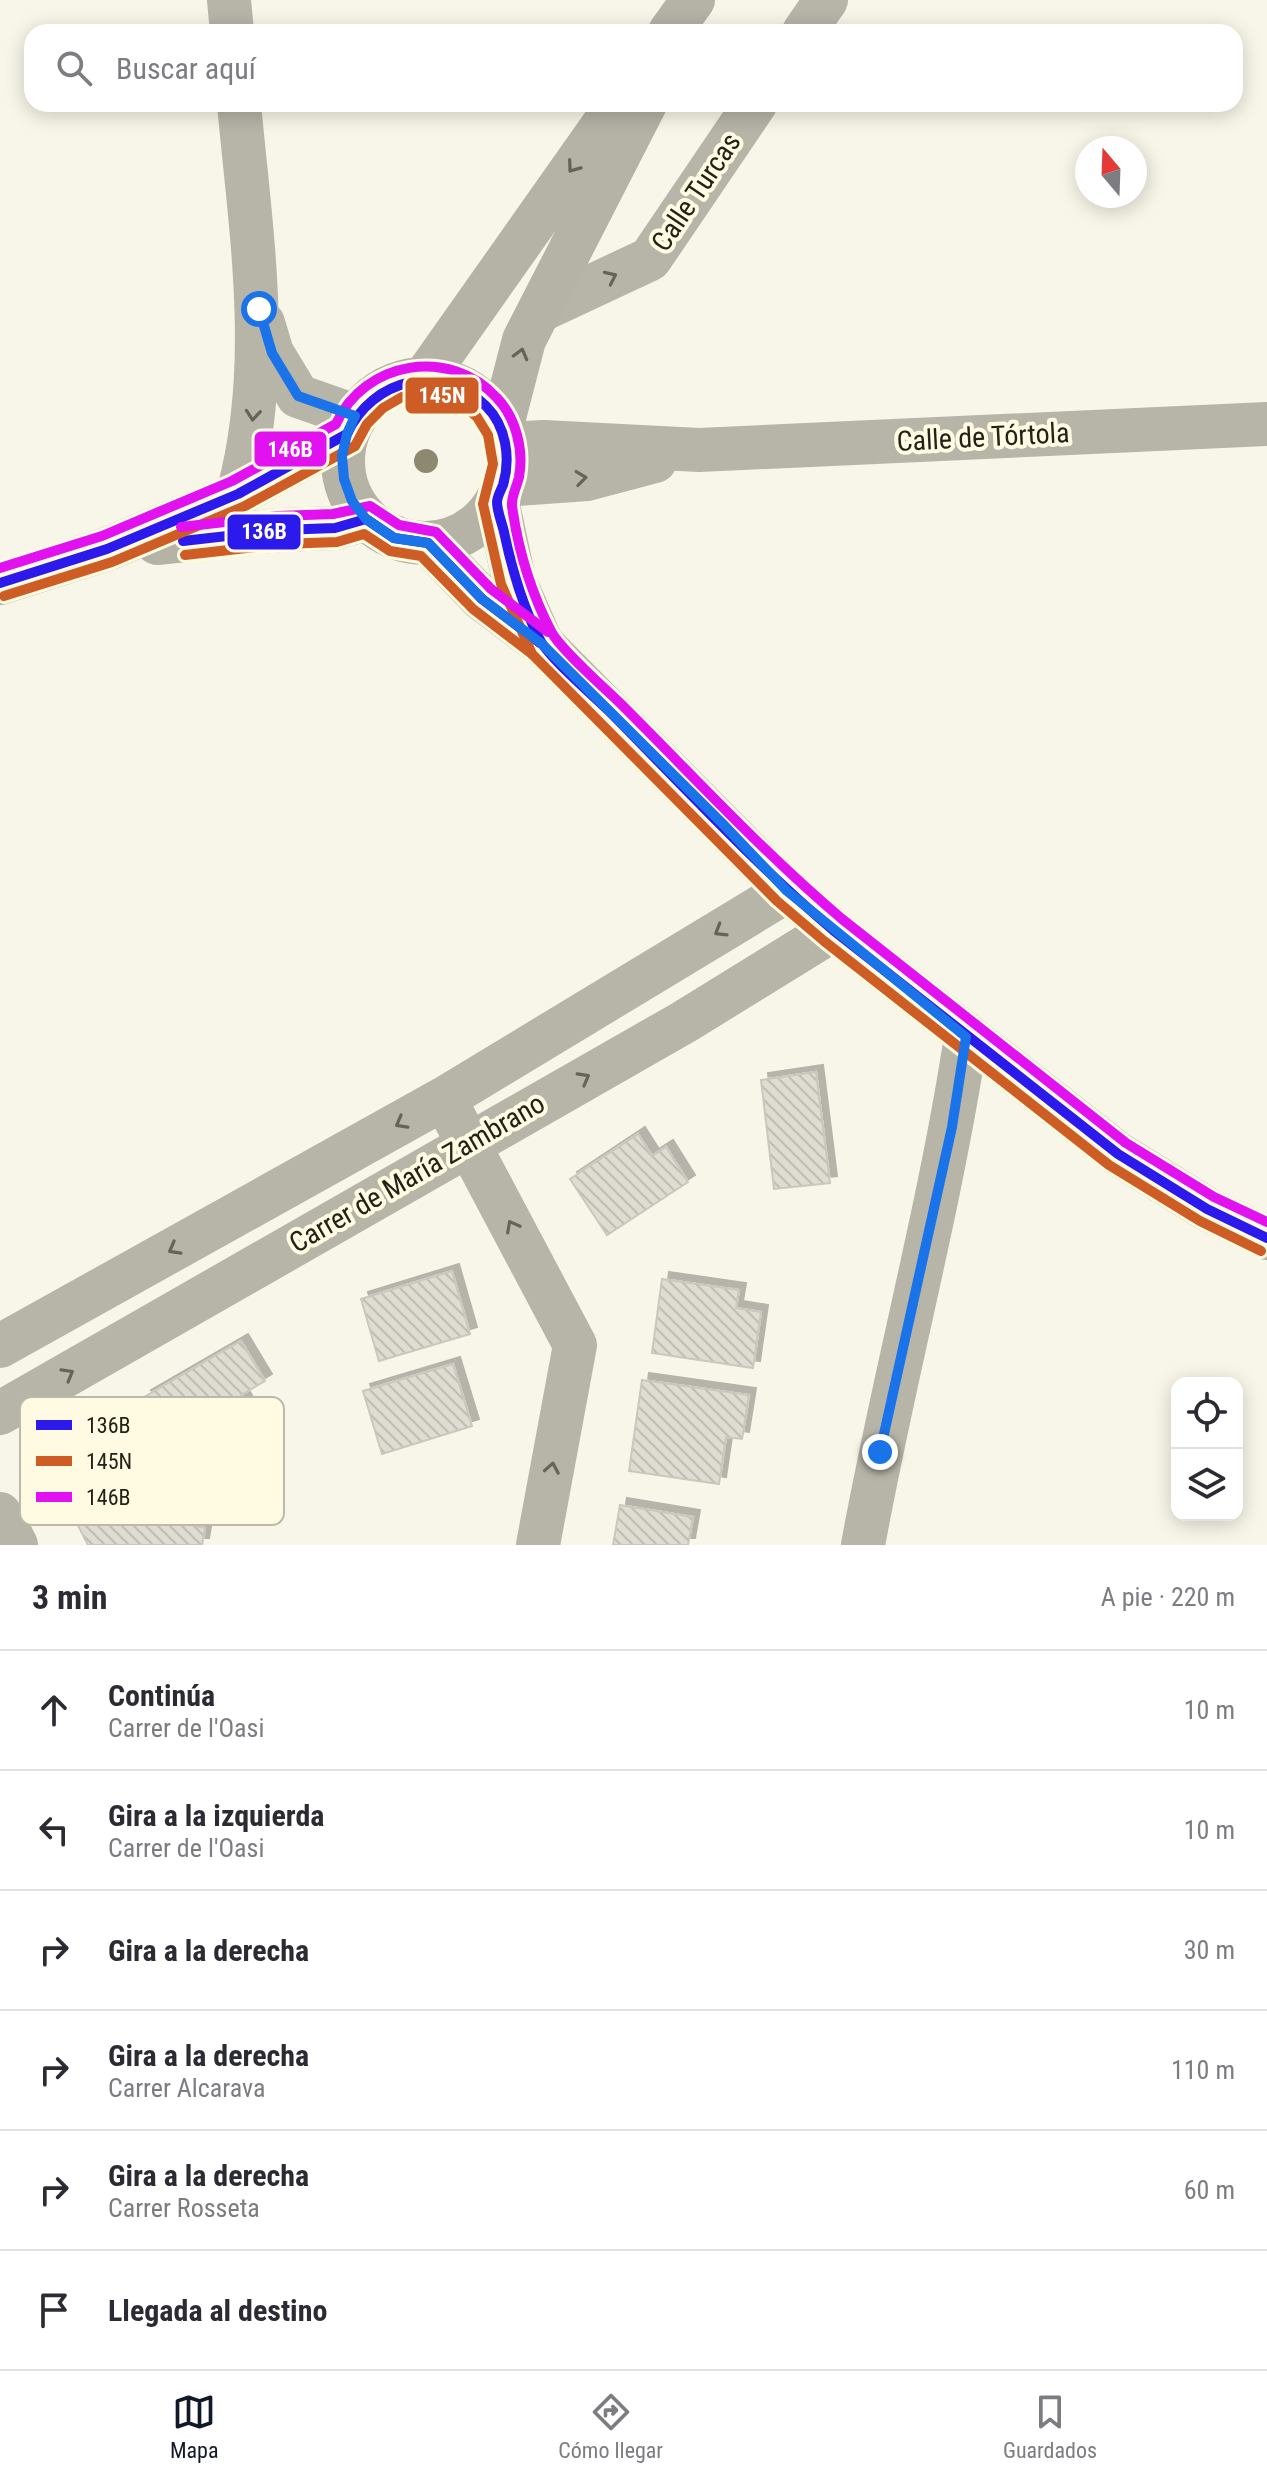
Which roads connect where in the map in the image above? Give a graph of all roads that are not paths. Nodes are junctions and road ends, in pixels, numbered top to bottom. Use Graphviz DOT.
graph roads {
  1 [pos="229,0"];
  2 [pos="695,0"];
  3 [pos="826,0"];
  4 [pos="231,24"];
  5 [pos="676,24"];
  6 [pos="684,24"];
  7 [pos="810,24"];
  8 [pos="240,112"];
  9 [pos="612,112"];
  10 [pos="641,112"];
  11 [pos="750,112"];
  12 [pos="259,309"];
  13 [pos="541,310"];
  14 [pos="424,379"];
  15 [pos="1267,424"];
  16 [pos="351,425"];
  17 [pos="502,465"];
  18 [pos="238,494"];
  19 [pos="366,519"];
  20 [pos="428,543"];
  21 [pos="107,549"];
  22 [pos="0,583"];
  23 [pos="542,644"];
  24 [pos="787,891"];
  25 [pos="833,930"];
  26 [pos="966,1037"];
  27 [pos="445,1098"];
  28 [pos="467,1144"];
  29 [pos="1267,1238"];
  30 [pos="0,1346"];
  31 [pos="28,1397"];
  32 [pos="20,1401"];
  33 [pos="0,1413"];
  34 [pos="0,1514"];
  35 [pos="16,1545"];
  36 [pos="538,1545"];
  37 [pos="863,1545"];
  1 -- 4 [label="street"];
  2 -- 5 [label="main road"];
  2 -- 6 [label="main road"];
  3 -- 7 [label="street"];
  8 -- 12 [label="street"];
  9 -- 14 [label="main road, one-way"];
  10 -- 13 [label="main road"];
  13 -- 11 [label="street, Calle Turcas, one-way"];
  12 -- 16 [label="street"];
  12 -- 18 [label="street, one-way"];
  17 -- 13 [label="main road, one-way"];
  14 -- 16 [label="main road"];
  14 -- 17 [label="main road"];
  15 -- 17 [label="street, Calle de Tórtola"];
  16 -- 18 [label="main road"];
  16 -- 19 [label="main road"];
  17 -- 20 [label="main road"];
  17 -- 23 [label="street"];
  18 -- 21 [label="main road"];
  19 -- 20 [label="main road"];
  19 -- 21 [label="main road"];
  20 -- 23 [label="street"];
  21 -- 22 [label="main road"];
  23 -- 24 [label="street"];
  24 -- 25 [label="street"];
  24 -- 27 [label="street, Carrer de María Zambrano, one-way"];
  25 -- 26 [label="street"];
  28 -- 25 [label="street, Carrer de María Zambrano, one-way"];
  26 -- 29 [label="street"];
  26 -- 37 [label="street"];
  27 -- 28 [label="street"];
  27 -- 30 [label="street, Carrer de María Zambrano, one-way"];
  31 -- 28 [label="street, Carrer de María Zambrano, one-way"];
  36 -- 28 [label="street, one-way"];
  33 -- 32 [label="street, Carrer de María Zambrano, one-way"];
  34 -- 35 [label="street"];
}
